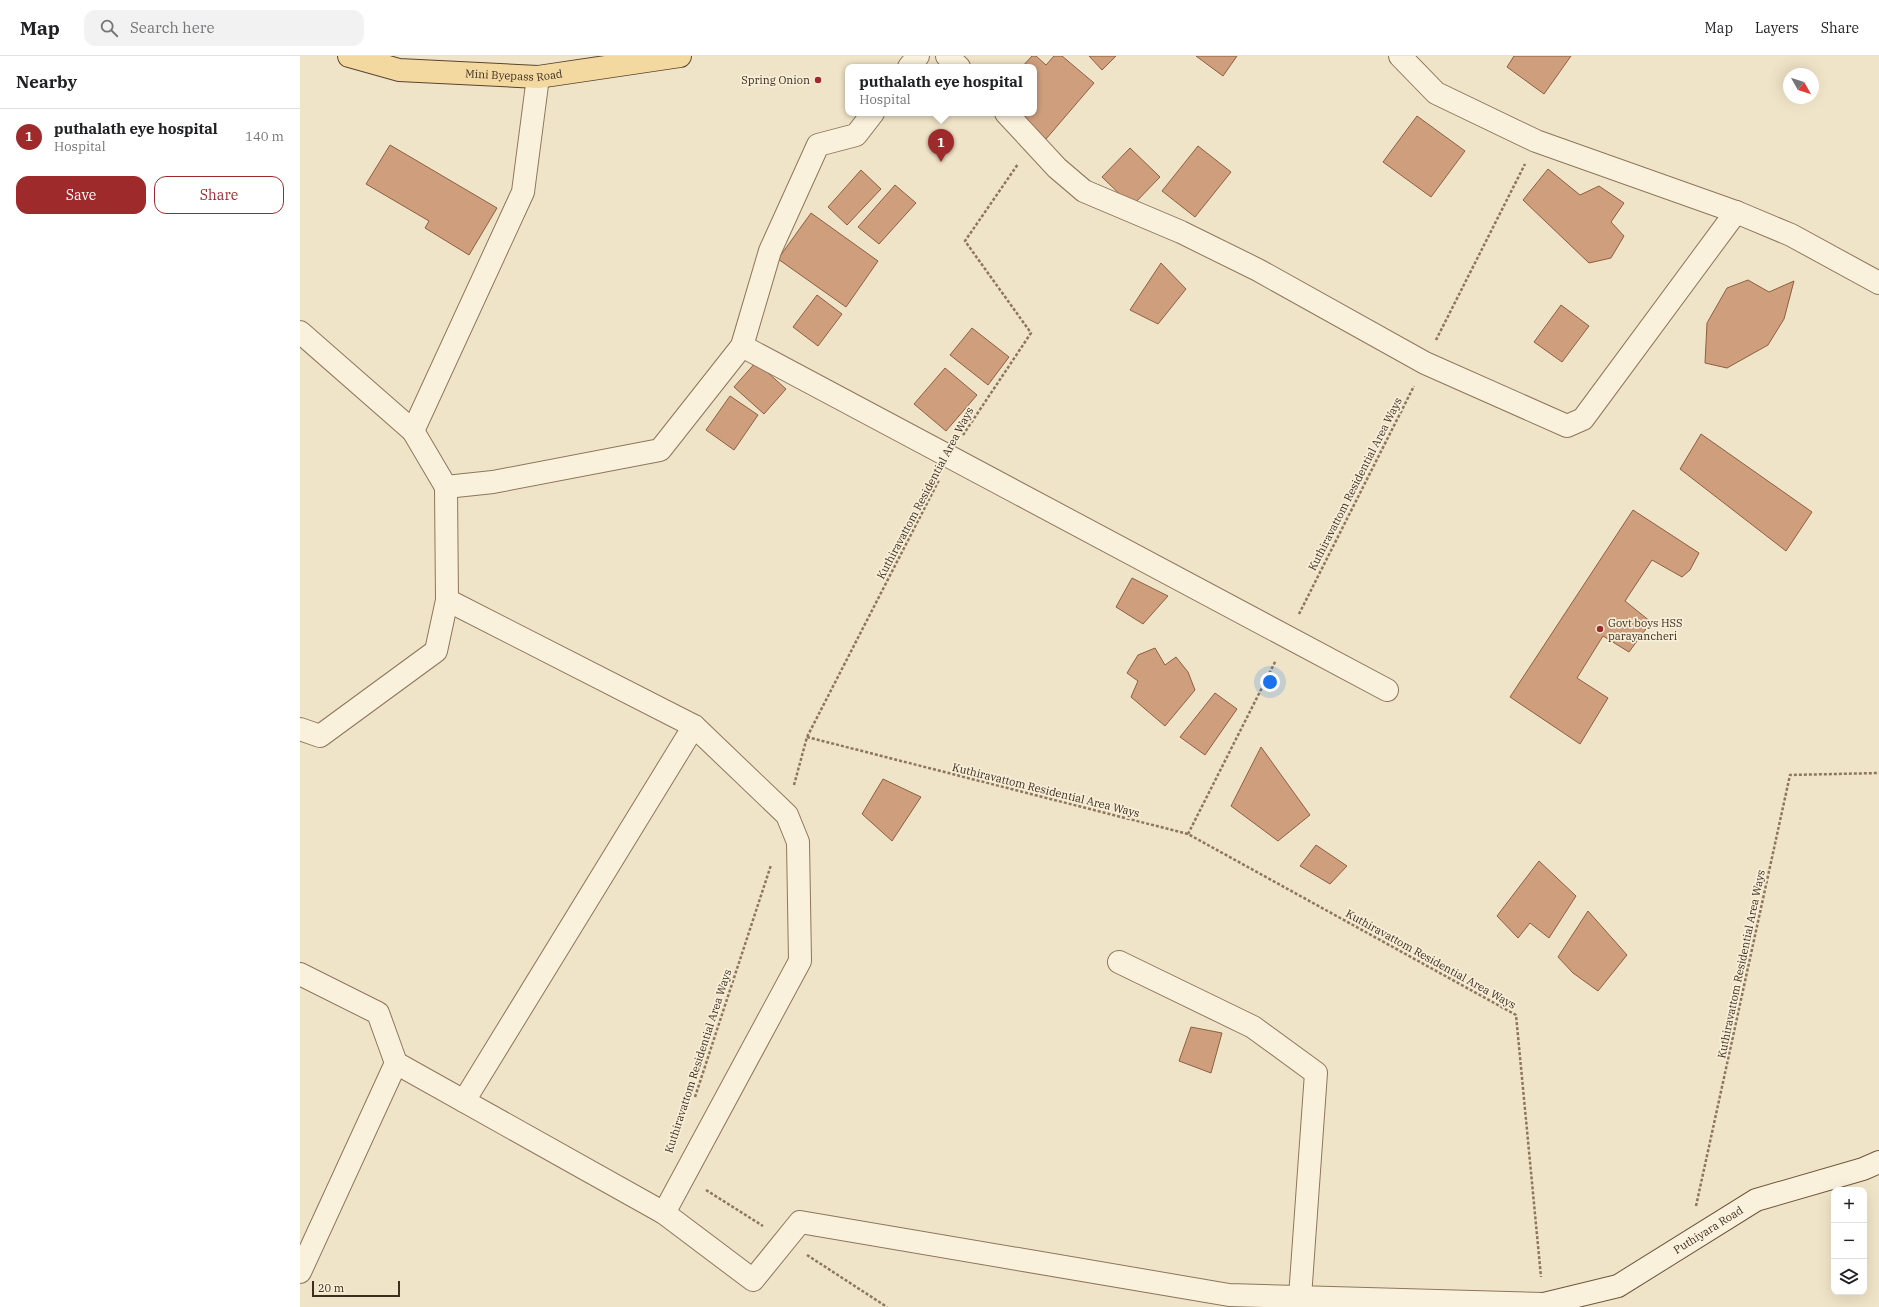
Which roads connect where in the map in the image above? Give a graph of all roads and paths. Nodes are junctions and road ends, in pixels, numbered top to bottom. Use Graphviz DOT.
graph roads {
  1 [pos="349,56"];
  2 [pos="680,56"];
  3 [pos="918,56"];
  4 [pos="947,56"];
  5 [pos="1400,56"];
  6 [pos="911,64"];
  7 [pos="955,64"];
  8 [pos="538,77"];
  9 [pos="871,116"];
  10 [pos="1009,116"];
  11 [pos="1536,141"];
  12 [pos="1022,160"];
  13 [pos="1736,212"];
  14 [pos="1879,283"];
  15 [pos="300,332"];
  16 [pos="742,346"];
  17 [pos="1425,363"];
  18 [pos="413,431"];
  19 [pos="951,457"];
  20 [pos="446,487"];
  21 [pos="447,600"];
  22 [pos="1287,638"];
  23 [pos="1387,690"];
  24 [pos="694,726"];
  25 [pos="300,729"];
  26 [pos="807,737"];
  27 [pos="1879,773"];
  28 [pos="787,815"];
  29 [pos="1188,834"];
  30 [pos="772,860"];
  31 [pos="1119,962"];
  32 [pos="300,974"];
  33 [pos="396,1063"];
  34 [pos="694,1100"];
  35 [pos="464,1101"];
  36 [pos="1879,1162"];
  37 [pos="684,1176"];
  38 [pos="664,1213"];
  39 [pos="785,1240"];
  40 [pos="1688,1243"];
  41 [pos="300,1272"];
  42 [pos="1300,1297"];
  43 [pos="1543,1306"];
  44 [pos="887,1307"];
  1 -- 8 [label="main road, Mini Byepass Road"];
  2 -- 8 [label="main road, Mini Byepass Road"];
  3 -- 6 [label="street"];
  4 -- 7 [label="street"];
  5 -- 11 [label="street"];
  8 -- 18 [label="street"];
  9 -- 16 [label="street"];
  10 -- 17 [label="street"];
  11 -- 13 [label="street"];
  11 -- 17 [label="path, Kuthiravattom Residential Area Ways"];
  12 -- 19 [label="path, Kuthiravattom Residential Area Ways"];
  13 -- 14 [label="street"];
  13 -- 17 [label="street"];
  15 -- 18 [label="street"];
  16 -- 19 [label="street"];
  16 -- 20 [label="street"];
  17 -- 22 [label="path, Kuthiravattom Residential Area Ways"];
  18 -- 20 [label="street"];
  19 -- 22 [label="street"];
  19 -- 26 [label="path, Kuthiravattom Residential Area Ways"];
  20 -- 21 [label="street"];
  21 -- 24 [label="street"];
  21 -- 25 [label="street"];
  22 -- 23 [label="street"];
  22 -- 29 [label="path, Kuthiravattom Residential Area Ways"];
  24 -- 28 [label="street"];
  24 -- 35 [label="street"];
  26 -- 28 [label="path, Kuthiravattom Residential Area Ways"];
  26 -- 29 [label="path, Kuthiravattom Residential Area Ways"];
  27 -- 40 [label="path, Kuthiravattom Residential Area Ways"];
  28 -- 37 [label="street"];
  29 -- 43 [label="path, Kuthiravattom Residential Area Ways"];
  30 -- 34 [label="path, Kuthiravattom Residential Area Ways"];
  31 -- 42 [label="street"];
  32 -- 33 [label="street"];
  33 -- 35 [label="street"];
  33 -- 41 [label="street"];
  35 -- 38 [label="street"];
  36 -- 40 [label="street, Puthiyara Road"];
  37 -- 38 [label="street"];
  37 -- 39 [label="path"];
  38 -- 39 [label="street"];
  39 -- 42 [label="street, Puthiyara Road"];
  39 -- 44 [label="path"];
  40 -- 43 [label="street, Puthiyara Road"];
  42 -- 43 [label="street, Puthiyara Road"];
}
